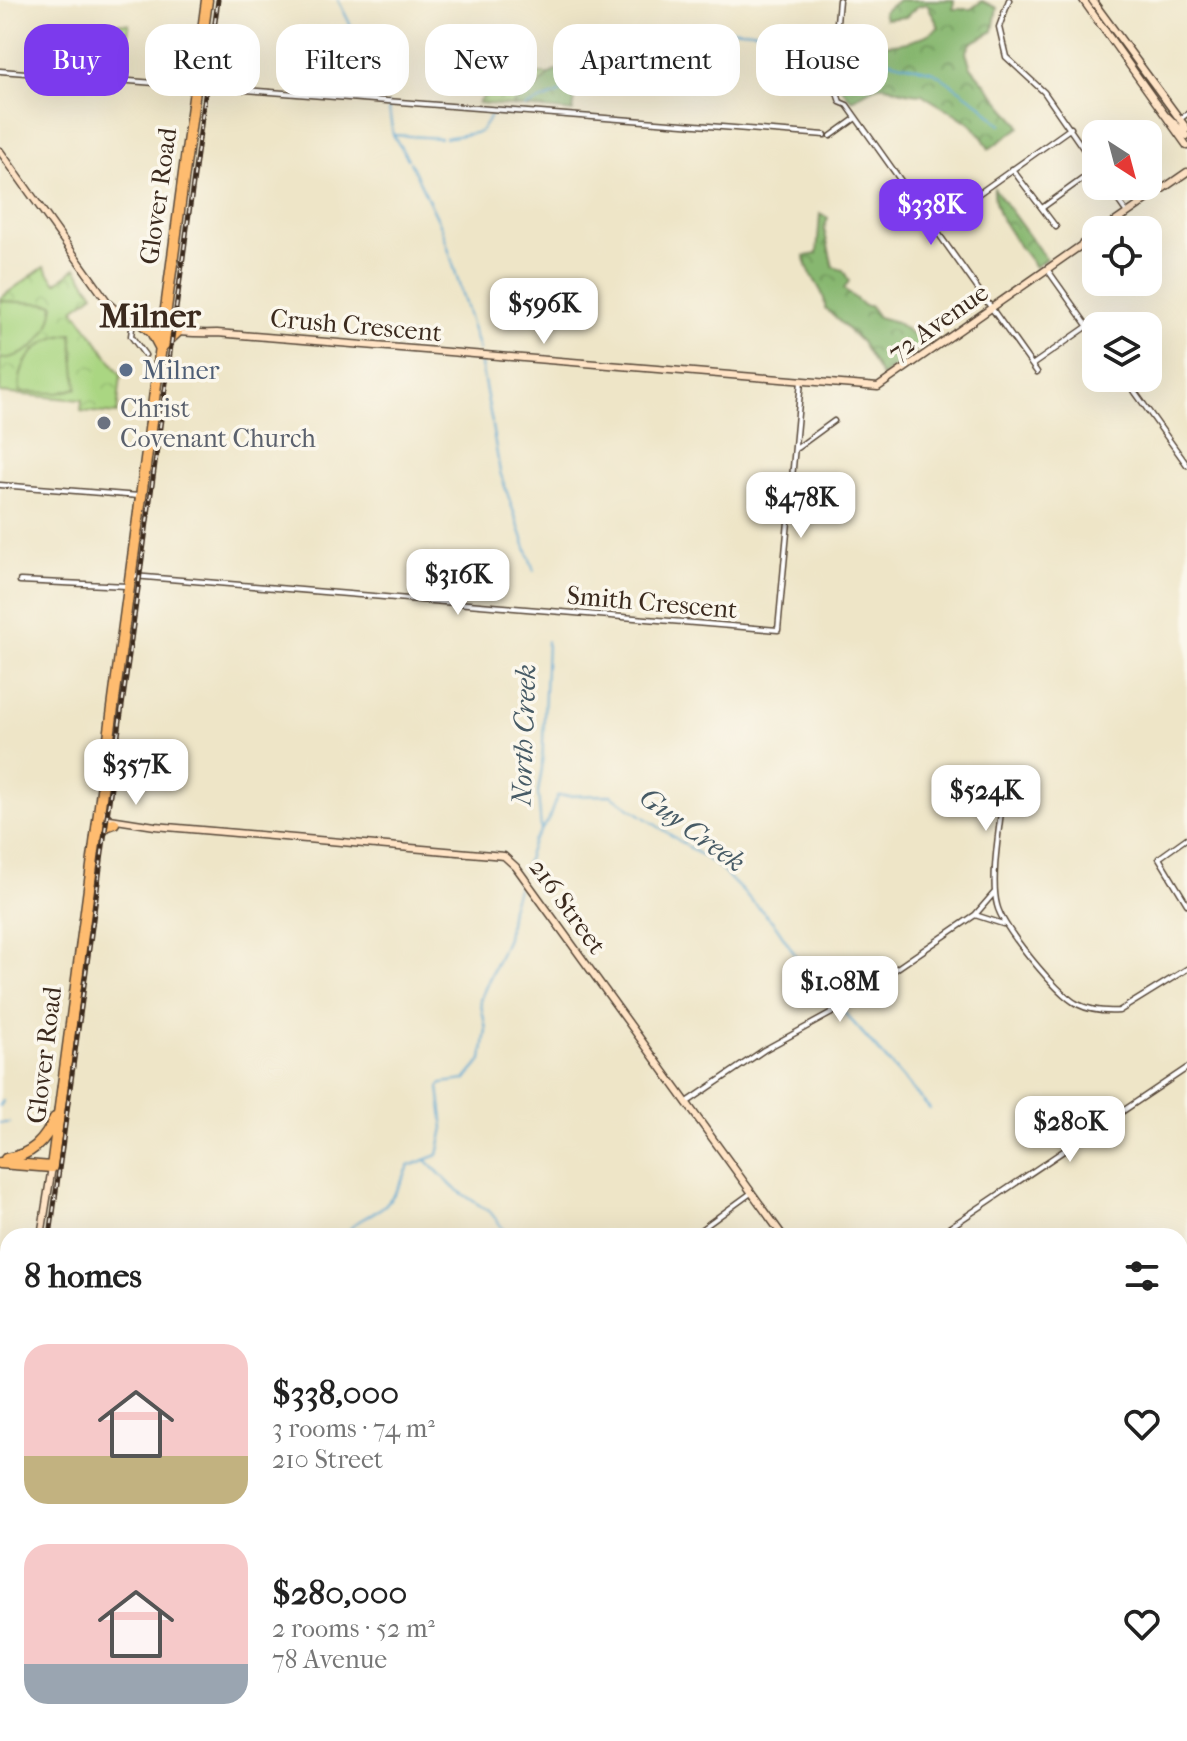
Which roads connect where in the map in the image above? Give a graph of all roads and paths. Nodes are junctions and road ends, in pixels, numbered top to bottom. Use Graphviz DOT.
graph roads {
  1 [pos="207,0"];
  2 [pos="839,0"];
  3 [pos="1009,0"];
  4 [pos="1083,0"];
  5 [pos="1092,0"];
  6 [pos="204,24"];
  7 [pos="0,71"];
  8 [pos="145,81"];
  9 [pos="260,89"];
  10 [pos="193,96"];
  11 [pos="1162,112"];
  12 [pos="1187,114"];
  13 [pos="856,118"];
  14 [pos="1179,120"];
  15 [pos="1071,128"];
  16 [pos="1187,129"];
  17 [pos="1187,136"];
  18 [pos="1082,146"];
  19 [pos="1187,146"];
  20 [pos="0,151"];
  21 [pos="1012,169"];
  22 [pos="1187,172"];
  23 [pos="1082,178"];
  24 [pos="1118,200"];
  25 [pos="1042,208"];
  26 [pos="1127,213"];
  27 [pos="1123,216"];
  28 [pos="933,226"];
  29 [pos="1056,227"];
  30 [pos="1082,245"];
  31 [pos="1047,269"];
  32 [pos="992,309"];
  33 [pos="1082,318"];
  34 [pos="138,322"];
  35 [pos="163,329"];
  36 [pos="1082,330"];
  37 [pos="177,332"];
  38 [pos="160,349"];
  39 [pos="145,355"];
  40 [pos="1032,365"];
  41 [pos="1037,372"];
  42 [pos="801,381"];
  43 [pos="881,386"];
  44 [pos="1135,392"];
  45 [pos="834,421"];
  46 [pos="797,448"];
  47 [pos="1187,465"];
  48 [pos="0,485"];
  49 [pos="139,496"];
  50 [pos="20,581"];
  51 [pos="128,581"];
  52 [pos="1005,776"];
  53 [pos="99,812"];
  54 [pos="114,823"];
  55 [pos="155,826"];
  56 [pos="1187,838"];
  57 [pos="94,854"];
  58 [pos="995,891"];
  59 [pos="1187,904"];
  60 [pos="975,915"];
  61 [pos="1003,924"];
  62 [pos="83,927"];
  63 [pos="1187,969"];
  64 [pos="1187,1068"];
  65 [pos="686,1103"];
  66 [pos="58,1109"];
  67 [pos="0,1161"];
  68 [pos="52,1167"];
  69 [pos="751,1193"];
  70 [pos="42,1228"];
  71 [pos="703,1228"];
  72 [pos="777,1228"];
  73 [pos="949,1228"];
  1 -- 6 [label="highway, Glover Road"];
  2 -- 13 [label="street"];
  3 -- 15 [label="street"];
  4 -- 11 [label="main road"];
  5 -- 14 [label="main road"];
  7 -- 8 [label="street"];
  9 -- 13 [label="street"];
  10 -- 35 [label="highway, Glover Road"];
  11 -- 17 [label="main road"];
  11 -- 19 [label="main road"];
  12 -- 14 [label="street"];
  13 -- 28 [label="street"];
  14 -- 16 [label="main road"];
  15 -- 18 [label="street"];
  15 -- 21 [label="street"];
  20 -- 34 [label="main road"];
  21 -- 25 [label="street"];
  21 -- 28 [label="street"];
  22 -- 26 [label="main road"];
  23 -- 25 [label="street"];
  24 -- 26 [label="street"];
  25 -- 29 [label="street"];
  26 -- 27 [label="main road"];
  28 -- 32 [label="street"];
  30 -- 31 [label="main road, 72 Avenue"];
  31 -- 32 [label="main road, 72 Avenue"];
  31 -- 33 [label="street"];
  32 -- 40 [label="street"];
  32 -- 43 [label="main road, 72 Avenue"];
  34 -- 35 [label="main road"];
  34 -- 38 [label="highway"];
  34 -- 39 [label="street"];
  35 -- 37 [label="main road, Crush Crescent"];
  35 -- 38 [label="highway, Glover Road"];
  36 -- 40 [label="street"];
  37 -- 38 [label="highway"];
  37 -- 42 [label="main road, Crush Crescent"];
  38 -- 49 [label="highway, Glover Road"];
  40 -- 41 [label="street"];
  42 -- 43 [label="main road, Crush Crescent"];
  42 -- 46 [label="street, Smith Crescent"];
  44 -- 47 [label="street"];
  45 -- 46 [label="street"];
  46 -- 51 [label="street, Smith Crescent"];
  48 -- 49 [label="street"];
  49 -- 51 [label="highway, Glover Road"];
  50 -- 51 [label="street, Smith Crescent"];
  51 -- 53 [label="highway, Glover Road"];
  52 -- 58 [label="street"];
  53 -- 54 [label="main road"];
  53 -- 55 [label="main road, 216 Street"];
  53 -- 57 [label="highway, Glover Road"];
  53 -- 62 [label="highway, Glover Road"];
  54 -- 55 [label="main road"];
  54 -- 57 [label="highway"];
  55 -- 65 [label="main road, 216 Street"];
  56 -- 59 [label="street"];
  57 -- 62 [label="highway, Glover Road"];
  58 -- 60 [label="street"];
  58 -- 61 [label="street"];
  60 -- 61 [label="street"];
  60 -- 65 [label="street"];
  61 -- 63 [label="street"];
  62 -- 66 [label="highway, Glover Road"];
  64 -- 73 [label="street"];
  65 -- 69 [label="main road, 216 Street"];
  66 -- 67 [label="highway"];
  66 -- 68 [label="highway, Glover Road"];
  67 -- 68 [label="highway"];
  68 -- 70 [label="main road, Glover Road"];
  69 -- 71 [label="street"];
  69 -- 72 [label="main road, 216 Street"];
}
